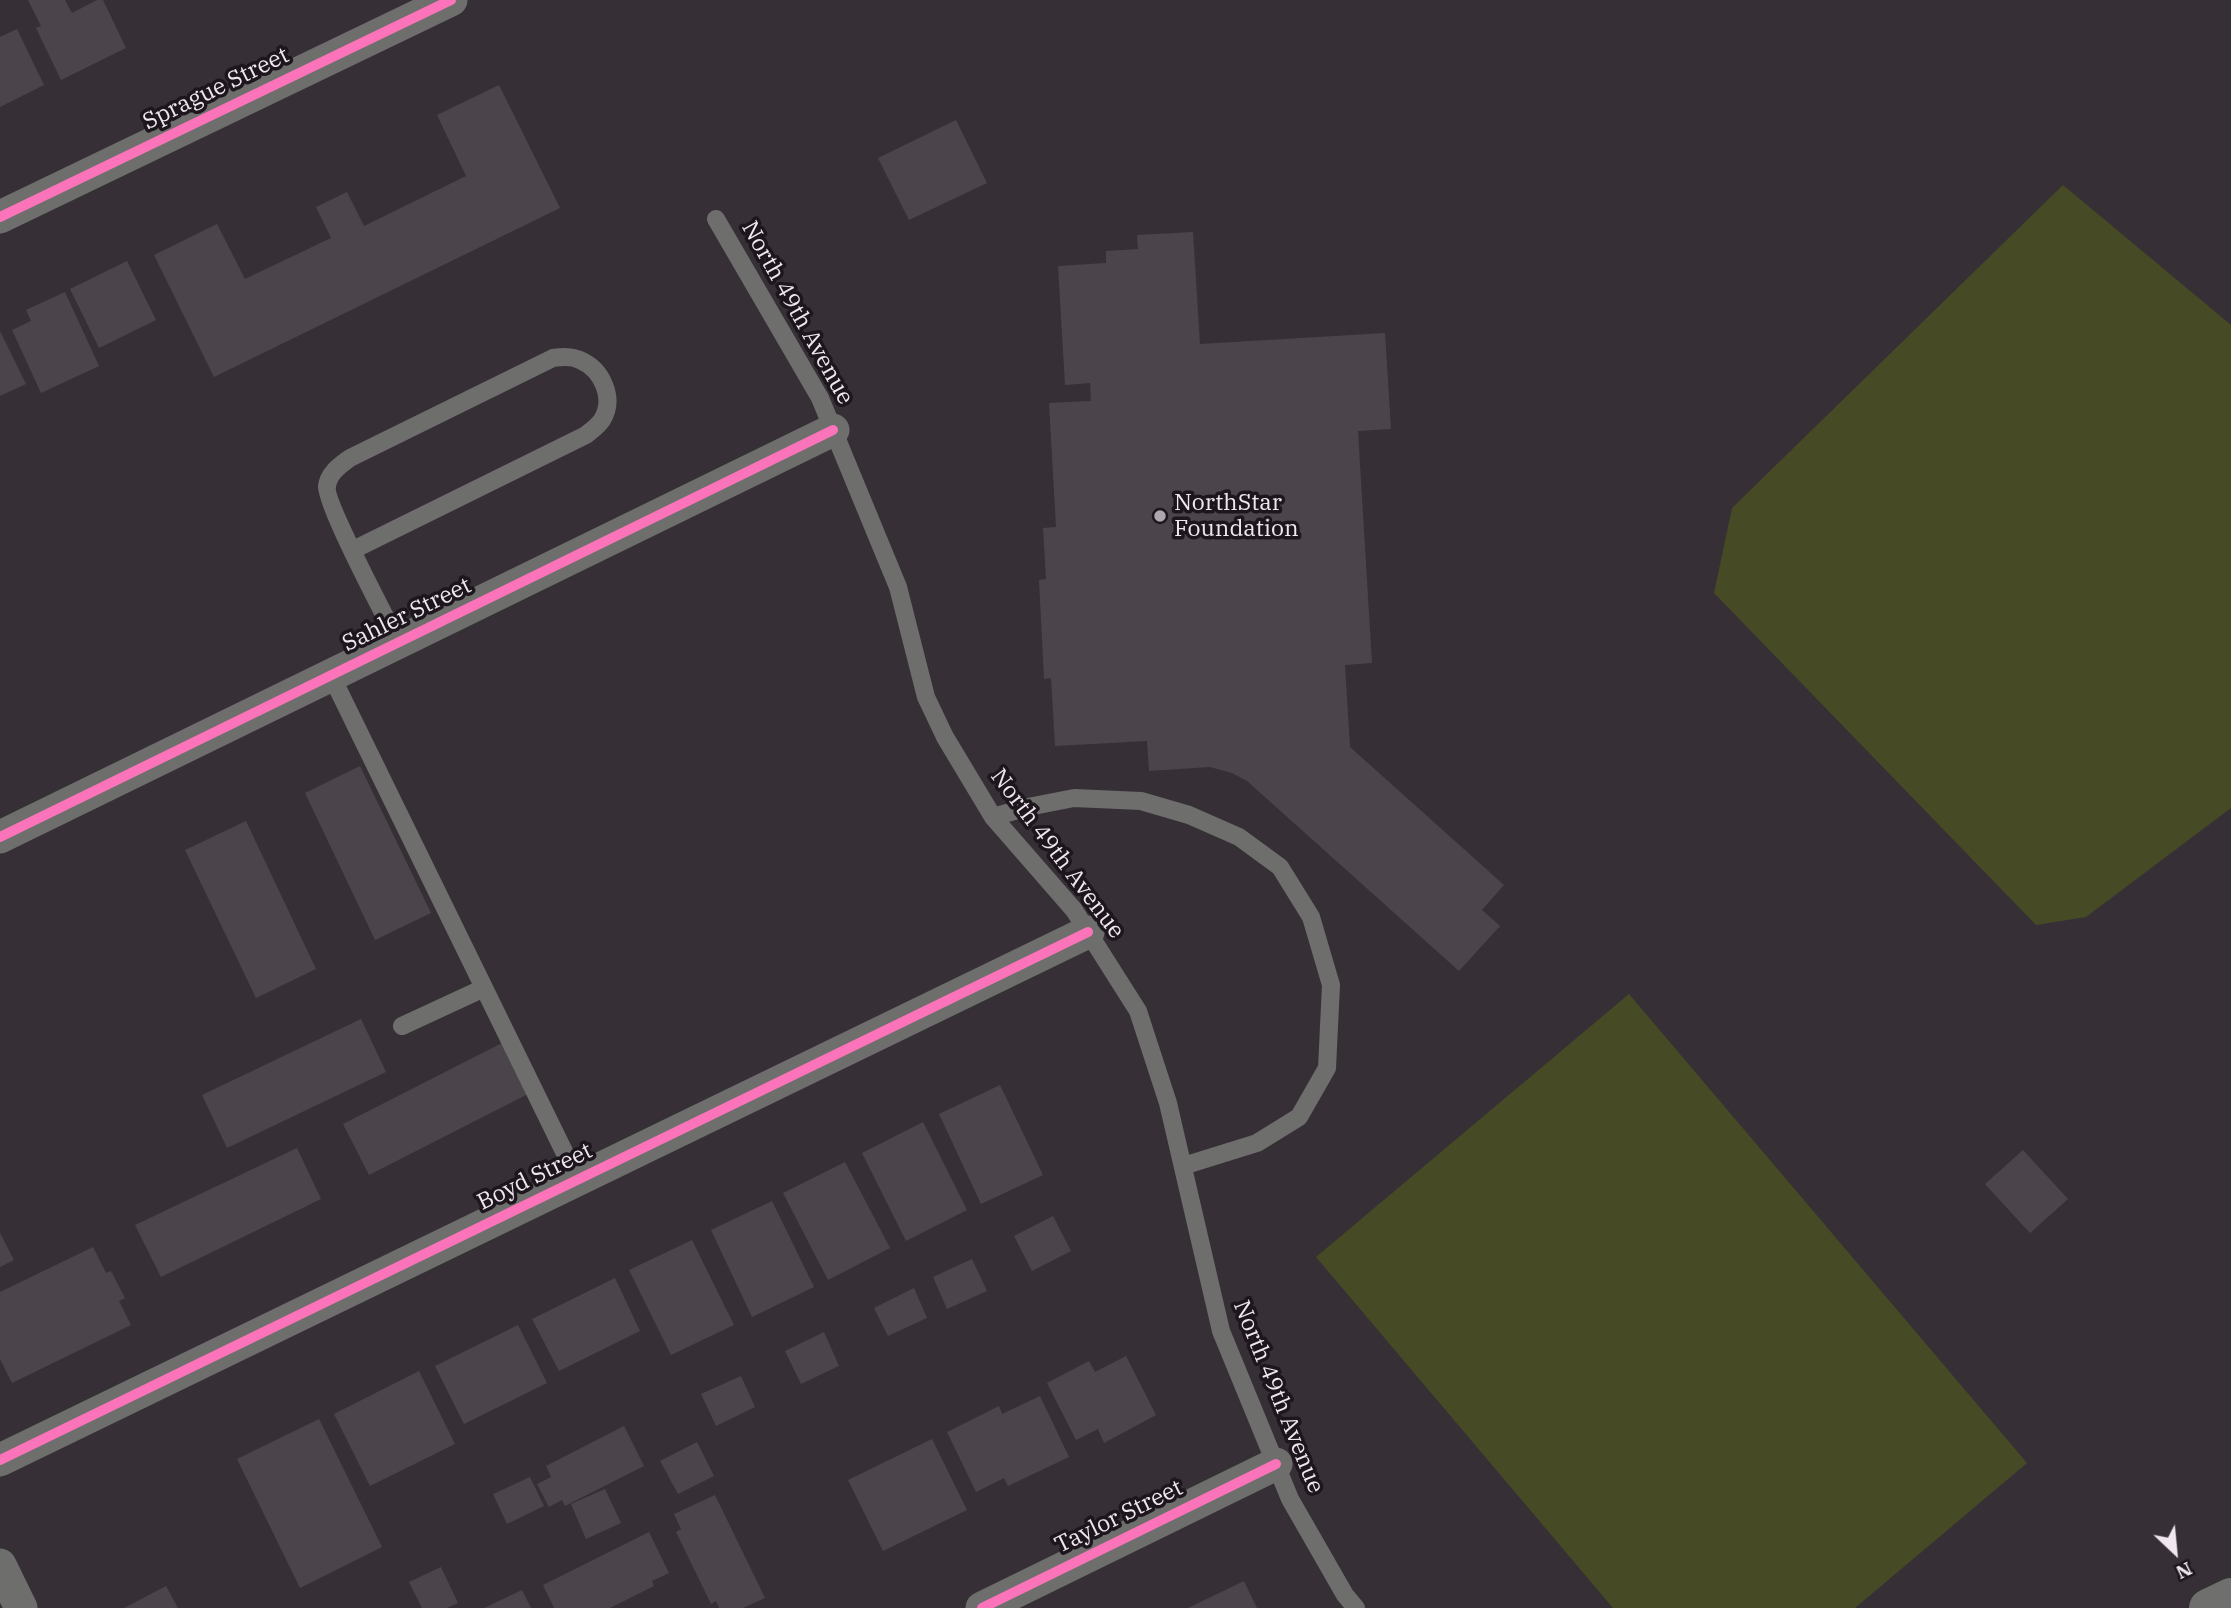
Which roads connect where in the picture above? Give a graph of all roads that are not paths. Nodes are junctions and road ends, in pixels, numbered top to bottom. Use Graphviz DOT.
graph roads {
  1 [pos="451,0"];
  2 [pos="0,217"];
  3 [pos="716,219"];
  4 [pos="833,430"];
  5 [pos="353,550"];
  6 [pos="398,642"];
  7 [pos="331,675"];
  8 [pos="993,817"];
  9 [pos="0,837"];
  10 [pos="1088,932"];
  11 [pos="484,988"];
  12 [pos="402,1026"];
  13 [pos="1182,1166"];
  14 [pos="578,1180"];
  15 [pos="0,1460"];
  16 [pos="1276,1464"];
  17 [pos="0,1565"];
  18 [pos="2231,1597"];
  19 [pos="21,1608"];
  20 [pos="982,1608"];
  21 [pos="1356,1608"];
  22 [pos="2208,1608"];
  1 -- 2 [label="street, Sprague Street"];
  3 -- 4 [label="lane, North 49th Avenue"];
  4 -- 6 [label="street, Sahler Street"];
  4 -- 8 [label="lane, North 49th Avenue"];
  5 -- 5 [label="lane"];
  5 -- 6 [label="lane"];
  6 -- 7 [label="street, Sahler Street"];
  7 -- 9 [label="street, Sahler Street"];
  7 -- 11 [label="lane"];
  8 -- 10 [label="lane, North 49th Avenue"];
  8 -- 13 [label="lane"];
  10 -- 13 [label="lane, North 49th Avenue"];
  10 -- 14 [label="street, Boyd Street"];
  11 -- 12 [label="lane"];
  11 -- 14 [label="lane"];
  13 -- 16 [label="lane, North 49th Avenue"];
  14 -- 15 [label="street, Boyd Street"];
  16 -- 20 [label="street, Taylor Street"];
  16 -- 21 [label="lane, North 49th Avenue"];
  17 -- 19 [label="street"];
  18 -- 22 [label="main road"];
}
